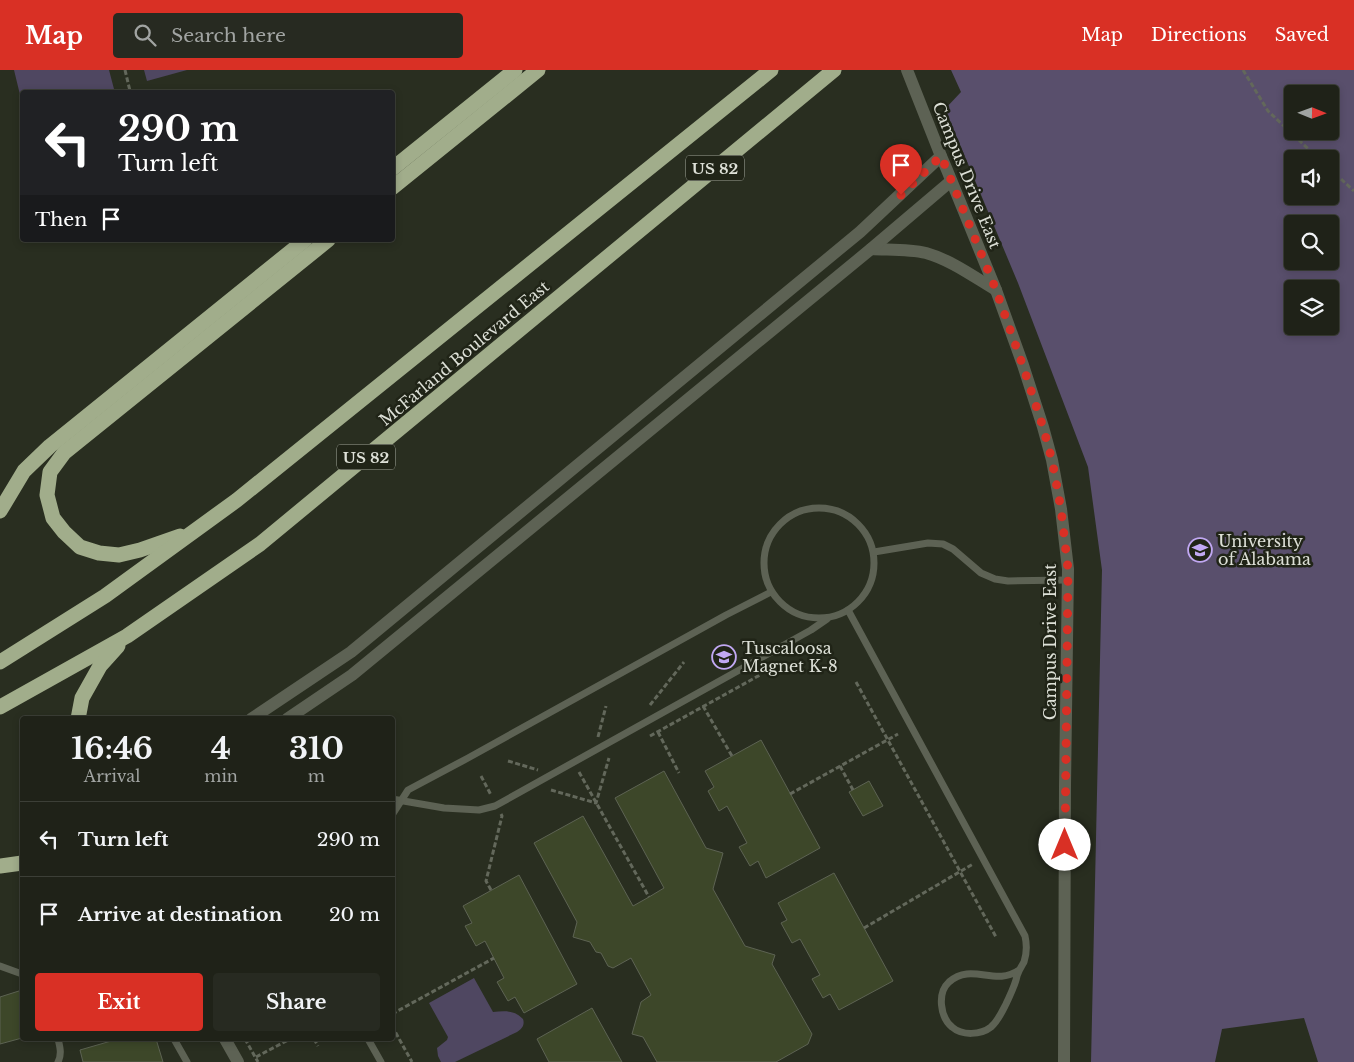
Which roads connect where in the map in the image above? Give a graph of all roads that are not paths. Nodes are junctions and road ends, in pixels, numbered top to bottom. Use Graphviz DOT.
graph roads {
  1 [pos="515,70"];
  2 [pos="538,70"];
  3 [pos="771,70"];
  4 [pos="834,70"];
  5 [pos="908,70"];
  6 [pos="941,156"];
  7 [pos="395,167"];
  8 [pos="951,181"];
  9 [pos="395,186"];
  10 [pos="303,242"];
  11 [pos="326,242"];
  12 [pos="871,249"];
  13 [pos="996,290"];
  14 [pos="0,511"];
  15 [pos="196,531"];
  16 [pos="874,552"];
  17 [pos="1068,580"];
  18 [pos="771,592"];
  19 [pos="848,610"];
  20 [pos="827,619"];
  21 [pos="127,636"];
  22 [pos="0,662"];
  23 [pos="0,707"];
  24 [pos="79,716"];
  25 [pos="255,716"];
  26 [pos="292,716"];
  27 [pos="396,800"];
  28 [pos="20,863"];
  29 [pos="0,866"];
  30 [pos="0,966"];
  31 [pos="1019,970"];
  32 [pos="20,973"];
  33 [pos="59,1041"];
  34 [pos="175,1041"];
  35 [pos="227,1041"];
  36 [pos="369,1041"];
  37 [pos="58,1062"];
  38 [pos="187,1062"];
  39 [pos="238,1062"];
  40 [pos="381,1062"];
  41 [pos="1064,1062"];
  1 -- 7 [label="highway"];
  2 -- 9 [label="highway"];
  3 -- 15 [label="highway, McFarland Boulevard East / US 82"];
  4 -- 21 [label="highway, McFarland Boulevard East / US 82"];
  5 -- 6 [label="street, Campus Drive East"];
  6 -- 8 [label="street, Campus Drive East"];
  6 -- 25 [label="street"];
  8 -- 12 [label="street"];
  8 -- 13 [label="street, Campus Drive East"];
  10 -- 14 [label="highway"];
  11 -- 15 [label="highway"];
  12 -- 13 [label="street"];
  12 -- 26 [label="street"];
  13 -- 17 [label="street, Campus Drive East"];
  15 -- 22 [label="highway, McFarland Boulevard East / US 82"];
  16 -- 17 [label="lane"];
  16 -- 18 [label="lane"];
  16 -- 19 [label="lane"];
  17 -- 41 [label="street, Campus Drive East"];
  18 -- 20 [label="lane"];
  18 -- 27 [label="lane"];
  19 -- 20 [label="lane"];
  19 -- 31 [label="lane"];
  20 -- 27 [label="lane"];
  21 -- 23 [label="highway, McFarland Boulevard East / US 82"];
  21 -- 24 [label="highway"];
  28 -- 29 [label="highway"];
  30 -- 32 [label="lane"];
  31 -- 31 [label="lane"];
  33 -- 37 [label="lane"];
  34 -- 38 [label="lane"];
  35 -- 39 [label="street"];
  36 -- 40 [label="lane"];
}
